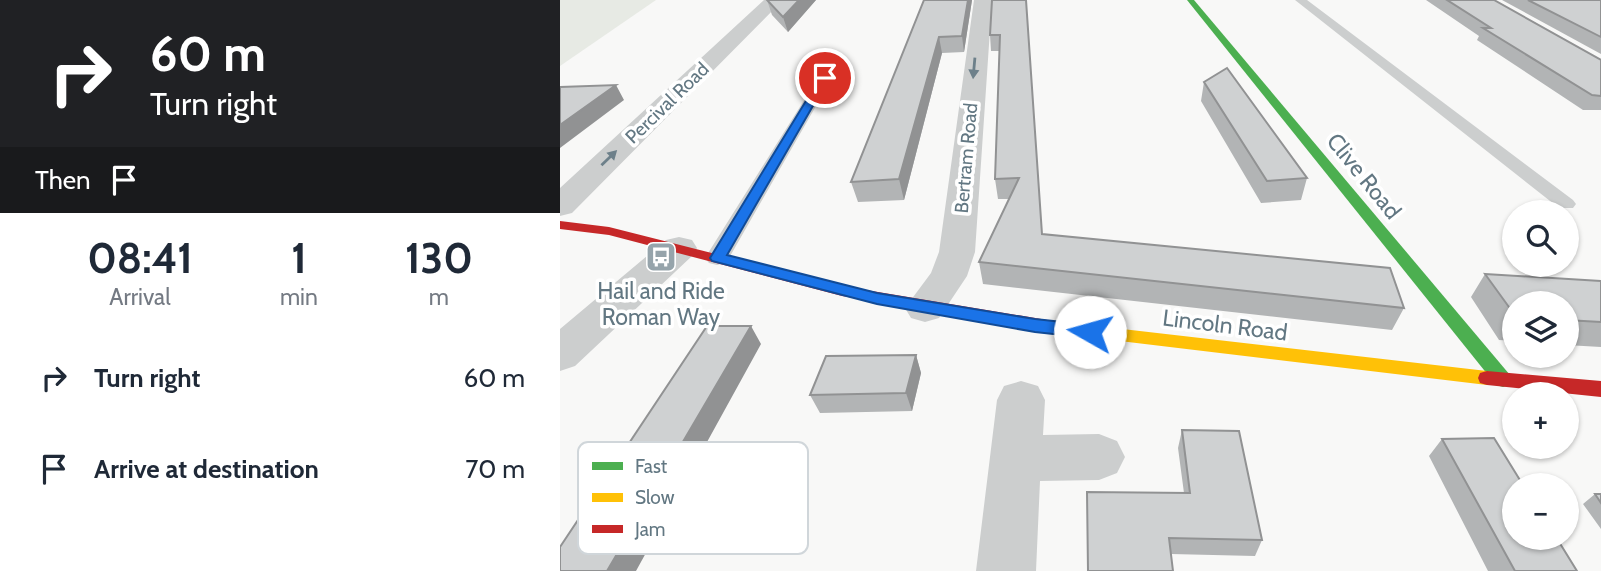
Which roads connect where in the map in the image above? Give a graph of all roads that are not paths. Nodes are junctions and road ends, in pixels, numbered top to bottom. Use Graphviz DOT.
graph roads {
  1 [pos="774,0"];
  2 [pos="983,0"];
  3 [pos="1190,0"];
  4 [pos="1300,0"];
  5 [pos="825,78"];
  6 [pos="1561,200"];
  7 [pos="560,206"];
  8 [pos="560,225"];
  9 [pos="679,248"];
  10 [pos="718,258"];
  11 [pos="925,308"];
  12 [pos="560,354"];
  13 [pos="1503,380"];
  14 [pos="1601,389"];
  15 [pos="1021,400"];
  16 [pos="1098,457"];
  17 [pos="1016,458"];
  18 [pos="1006,571"];
  7 -- 1 [label="street, Percival Road, one-way"];
  2 -- 11 [label="street, Bertram Road, one-way"];
  3 -- 13 [label="street, Clive Road"];
  4 -- 6 [label="lane"];
  5 -- 10 [label="lane"];
  8 -- 9 [label="street, Lincoln Road"];
  9 -- 10 [label="street, Lincoln Road"];
  9 -- 12 [label="street"];
  10 -- 11 [label="street, Lincoln Road"];
  11 -- 13 [label="street, Lincoln Road"];
  13 -- 14 [label="street, Lincoln Road"];
  15 -- 17 [label="street"];
  16 -- 17 [label="street"];
  17 -- 18 [label="street"];
}
